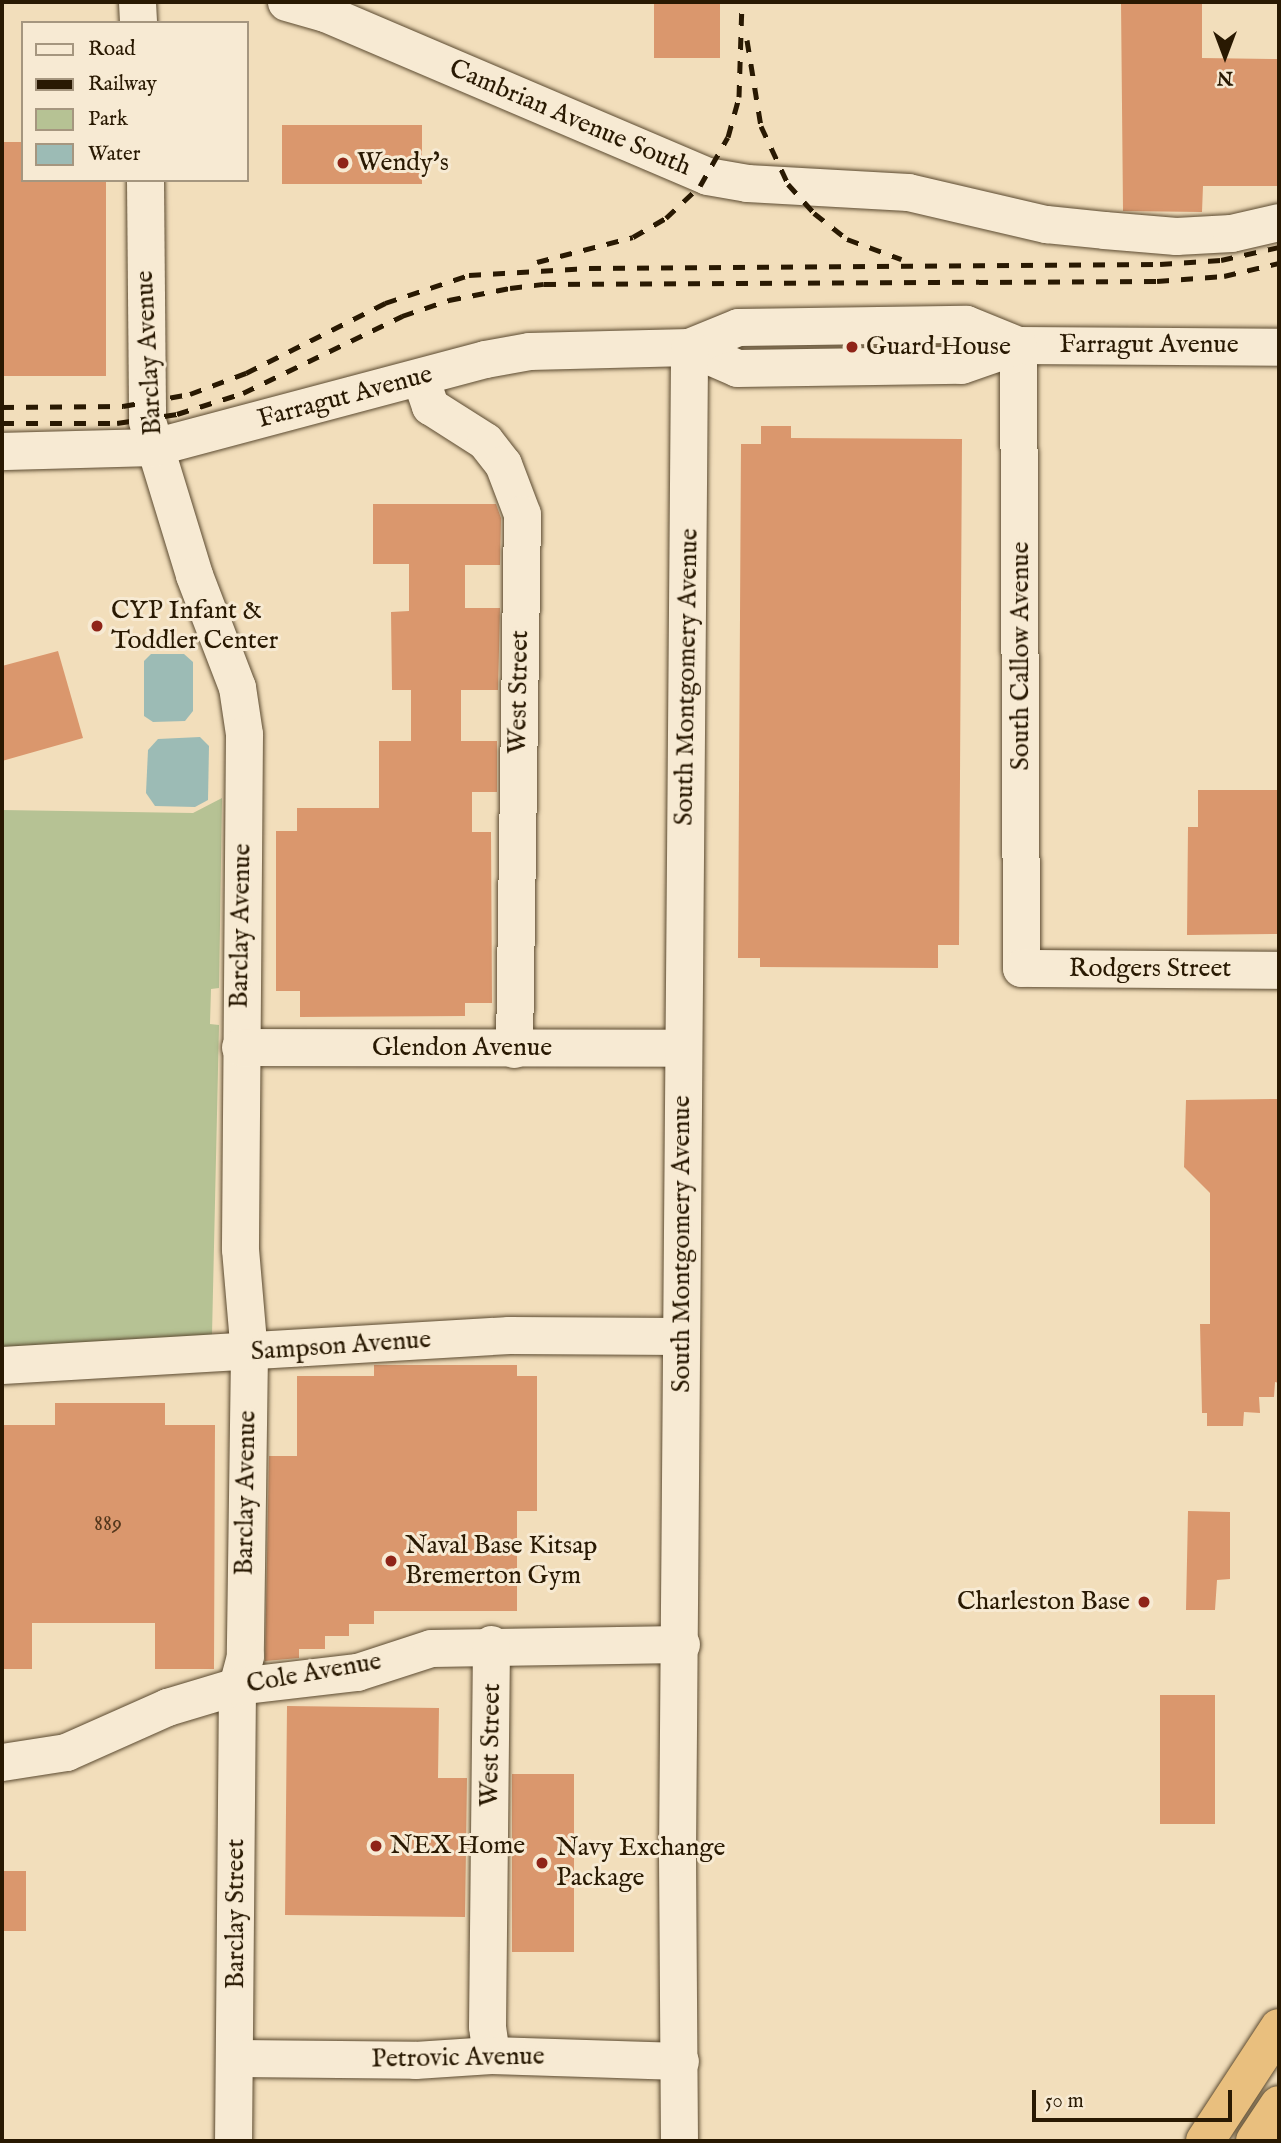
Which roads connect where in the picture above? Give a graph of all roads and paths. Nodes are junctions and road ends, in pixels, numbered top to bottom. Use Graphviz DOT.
graph roads {
  1 [pos="137,2"];
  2 [pos="286,2"];
  3 [pos="138,21"];
  4 [pos="145,182"];
  5 [pos="1279,222"];
  6 [pos="1018,345"];
  7 [pos="1279,347"];
  8 [pos="689,348"];
  9 [pos="420,377"];
  10 [pos="154,447"];
  11 [pos="2,452"];
  12 [pos="1021,968"];
  13 [pos="1279,970"];
  14 [pos="240,1047"];
  15 [pos="683,1048"];
  16 [pos="514,1049"];
  17 [pos="681,1336"];
  18 [pos="249,1353"];
  19 [pos="2,1365"];
  20 [pos="492,1644"];
  21 [pos="681,1644"];
  22 [pos="237,1686"];
  23 [pos="2,1762"];
  24 [pos="1279,2028"];
  25 [pos="491,2055"];
  26 [pos="237,2058"];
  27 [pos="680,2061"];
  28 [pos="1279,2105"];
  29 [pos="233,2141"];
  30 [pos="679,2141"];
  31 [pos="1205,2141"];
  32 [pos="1255,2141"];
  1 -- 3 [label="street"];
  2 -- 5 [label="street, Cambrian Avenue South"];
  4 -- 10 [label="street, Barclay Avenue"];
  6 -- 7 [label="street, Farragut Avenue"];
  6 -- 8 [label="street, Farragut Avenue"];
  6 -- 8 [label="street, Farragut Avenue"];
  6 -- 12 [label="street, South Callow Avenue"];
  8 -- 9 [label="street, Farragut Avenue"];
  8 -- 15 [label="street, South Montgomery Avenue"];
  9 -- 10 [label="street, Farragut Avenue"];
  9 -- 16 [label="street, West Street"];
  10 -- 11 [label="street, Farragut Avenue"];
  10 -- 14 [label="street, Barclay Avenue"];
  12 -- 13 [label="street, Rodgers Street"];
  14 -- 16 [label="street, Glendon Avenue"];
  14 -- 18 [label="street, Barclay Avenue"];
  15 -- 16 [label="street, Glendon Avenue"];
  15 -- 17 [label="street, South Montgomery Avenue"];
  17 -- 18 [label="street, Sampson Avenue"];
  17 -- 21 [label="street, South Montgomery Avenue"];
  18 -- 19 [label="street, Sampson Avenue"];
  18 -- 22 [label="street, Barclay Avenue"];
  20 -- 21 [label="street, Cole Avenue"];
  20 -- 22 [label="street, Cole Avenue"];
  20 -- 25 [label="street, West Street"];
  21 -- 27 [label="street, South Montgomery Avenue"];
  22 -- 23 [label="street, Cole Avenue"];
  22 -- 26 [label="street, Barclay Street"];
  24 -- 31 [label="highway"];
  25 -- 26 [label="street, Petrovic Avenue"];
  25 -- 27 [label="street, Petrovic Avenue"];
  26 -- 29 [label="street, Barclay Street"];
  27 -- 30 [label="street, South Montgomery Avenue"];
  28 -- 32 [label="highway"];
}
